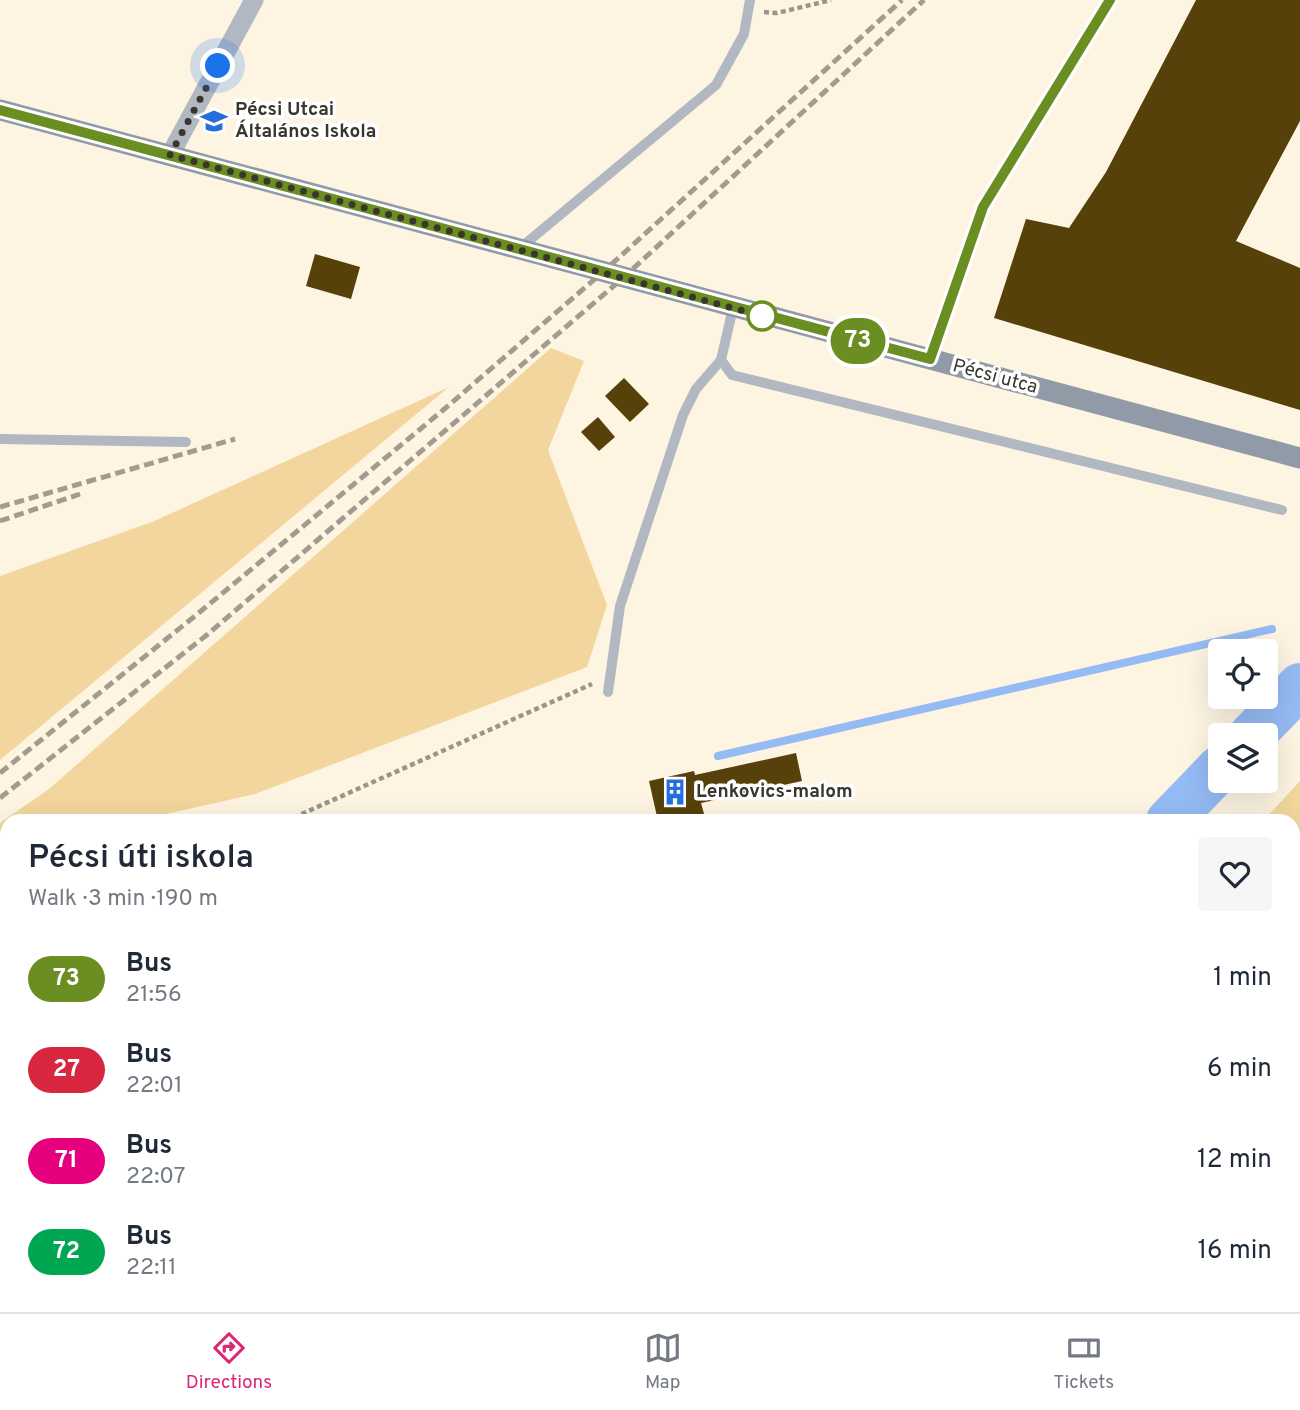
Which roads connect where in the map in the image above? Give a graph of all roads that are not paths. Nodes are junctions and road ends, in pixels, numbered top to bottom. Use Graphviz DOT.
graph roads {
  1 [pos="254,0"];
  2 [pos="1110,0"];
  3 [pos="749,5"];
  4 [pos="0,110"];
  5 [pos="170,155"];
  6 [pos="518,250"];
  7 [pos="733,308"];
  8 [pos="721,359"];
  9 [pos="930,359"];
  10 [pos="0,439"];
  11 [pos="186,442"];
  12 [pos="1300,458"];
  13 [pos="1282,510"];
  14 [pos="608,692"];
  1 -- 5 [label="street"];
  2 -- 9 [label="lane"];
  3 -- 6 [label="lane"];
  4 -- 5 [label="street, Pécsi utca"];
  5 -- 6 [label="street, Pécsi utca"];
  6 -- 7 [label="street, Pécsi utca"];
  7 -- 8 [label="lane"];
  7 -- 9 [label="street, Pécsi utca"];
  8 -- 13 [label="lane"];
  8 -- 14 [label="lane"];
  9 -- 12 [label="street, Pécsi utca"];
  10 -- 11 [label="lane"];
}
